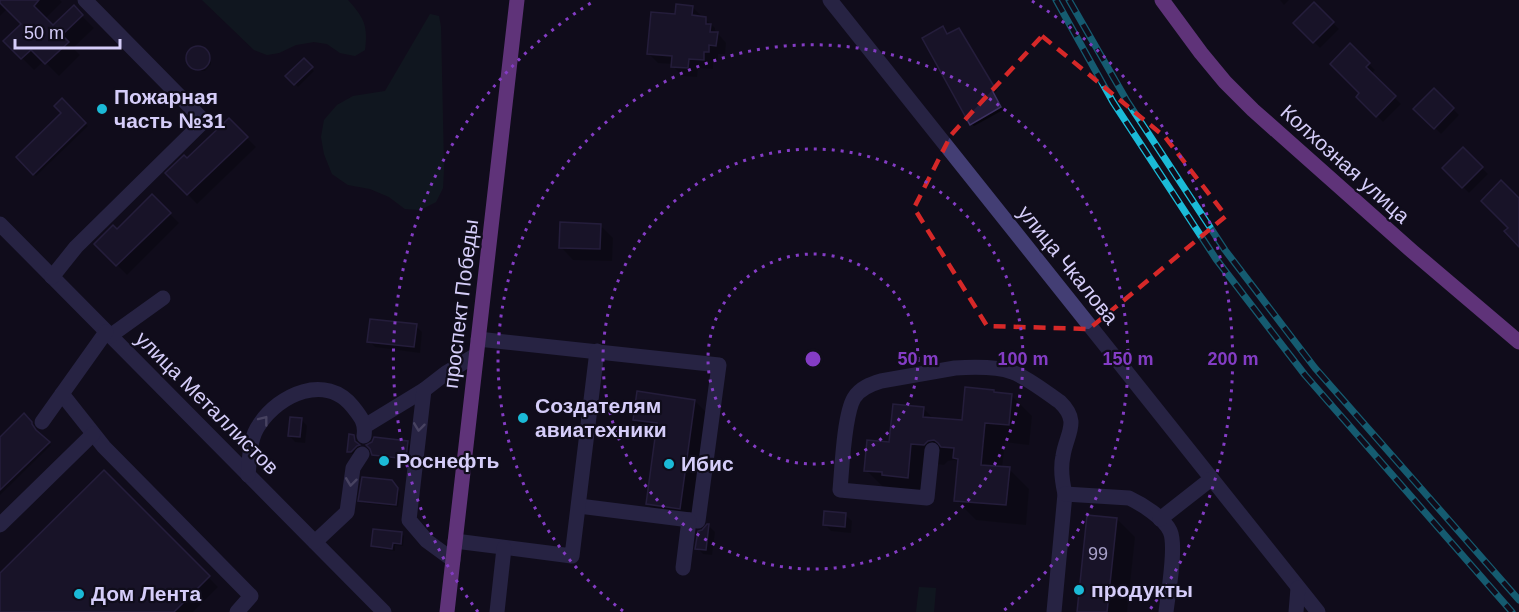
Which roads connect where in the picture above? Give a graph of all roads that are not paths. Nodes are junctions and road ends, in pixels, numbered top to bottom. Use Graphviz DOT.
graph roads {
  1 [pos="85,0"];
  2 [pos="517,0"];
  3 [pos="830,0"];
  4 [pos="1162,0"];
  5 [pos="0,224"];
  6 [pos="52,277"];
  7 [pos="163,298"];
  8 [pos="108,334"];
  9 [pos="1519,342"];
  10 [pos="477,347"];
  11 [pos="597,351"];
  12 [pos="424,390"];
  13 [pos="62,394"];
  14 [pos="42,422"];
  15 [pos="93,434"];
  16 [pos="932,450"];
  17 [pos="362,454"];
  18 [pos="248,475"];
  19 [pos="1211,479"];
  20 [pos="1065,494"];
  21 [pos="579,506"];
  22 [pos="1160,519"];
  23 [pos="689,520"];
  24 [pos="0,525"];
  25 [pos="455,541"];
  26 [pos="315,542"];
  27 [pos="504,548"];
  28 [pos="453,560"];
  29 [pos="683,568"];
  30 [pos="1298,588"];
  31 [pos="237,612"];
  32 [pos="384,612"];
  33 [pos="447,612"];
  34 [pos="497,612"];
  35 [pos="1054,612"];
  36 [pos="1166,612"];
  37 [pos="1296,612"];
  38 [pos="1318,612"];
  1 -- 6 [label="street"];
  2 -- 10 [label="main road, проспект Победы"];
  3 -- 19 [label="street, улица Чкалова"];
  4 -- 9 [label="main road, Колхозная улица"];
  5 -- 6 [label="street, улица Металлистов"];
  6 -- 8 [label="street, улица Металлистов"];
  7 -- 8 [label="street"];
  8 -- 13 [label="street"];
  8 -- 18 [label="street, улица Металлистов"];
  10 -- 11 [label="street"];
  10 -- 12 [label="street"];
  10 -- 25 [label="main road, проспект Победы"];
  11 -- 21 [label="street"];
  11 -- 23 [label="street"];
  18 -- 12 [label="street, one-way"];
  12 -- 28 [label="street, one-way"];
  13 -- 14 [label="street"];
  13 -- 15 [label="street"];
  15 -- 24 [label="street"];
  15 -- 31 [label="street"];
  16 -- 20 [label="street"];
  17 -- 26 [label="street, one-way"];
  18 -- 26 [label="street, улица Металлистов"];
  19 -- 22 [label="street"];
  19 -- 30 [label="street, улица Чкалова"];
  20 -- 22 [label="street"];
  20 -- 35 [label="street"];
  21 -- 23 [label="street"];
  21 -- 27 [label="street"];
  22 -- 36 [label="street"];
  23 -- 29 [label="street"];
  25 -- 27 [label="street"];
  25 -- 28 [label="main road, проспект Победы"];
  26 -- 32 [label="street, улица Металлистов"];
  27 -- 34 [label="street"];
  28 -- 33 [label="main road, проспект Победы"];
  30 -- 37 [label="street"];
  30 -- 38 [label="street, улица Чкалова"];
}
